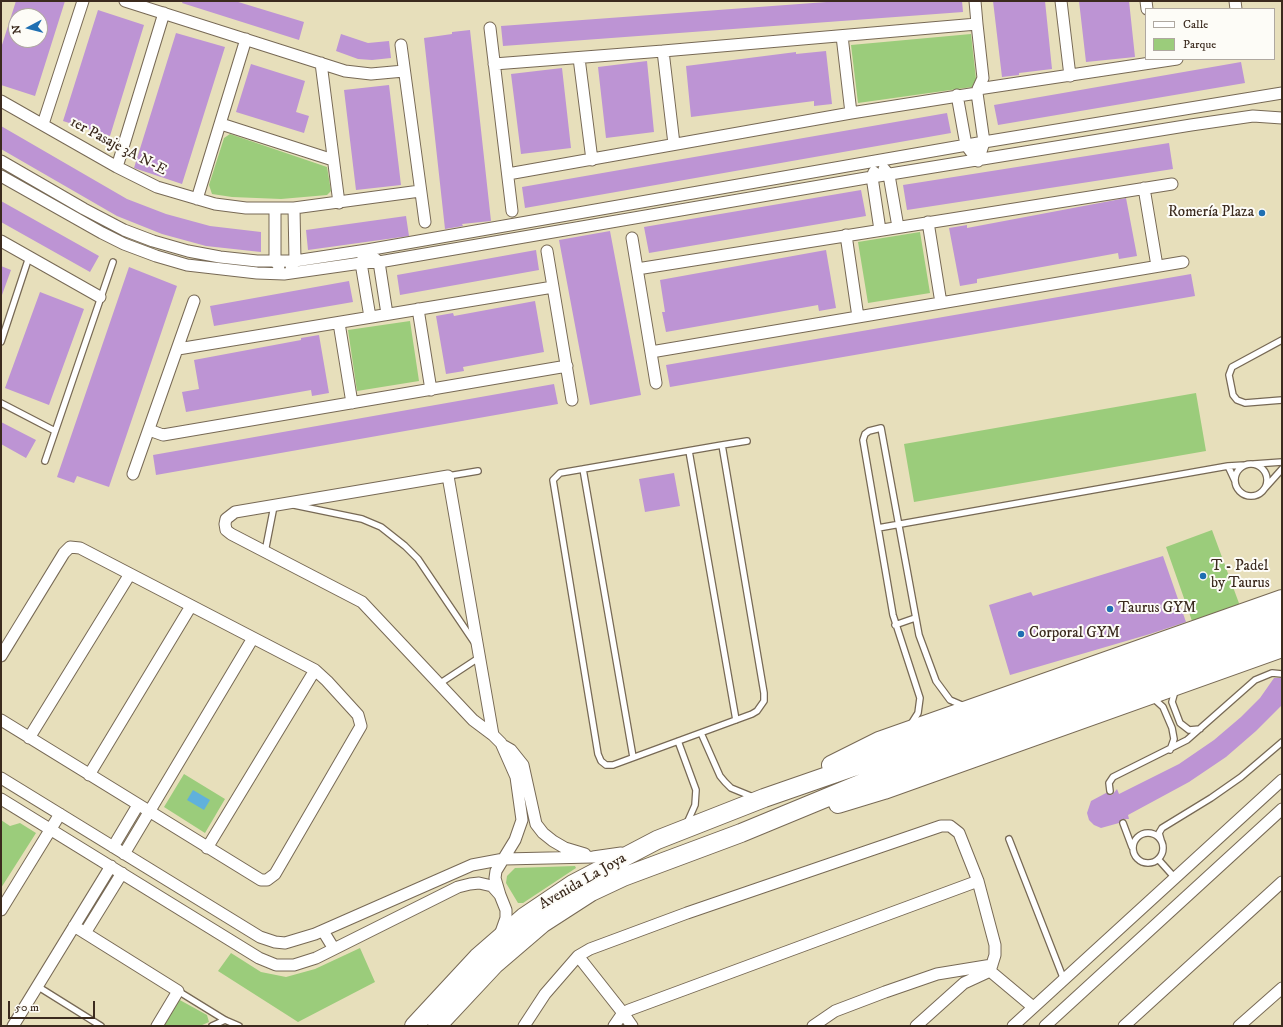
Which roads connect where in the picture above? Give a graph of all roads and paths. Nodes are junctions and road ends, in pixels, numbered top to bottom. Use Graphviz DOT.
graph roads {
  1 [pos="83,1"];
  2 [pos="125,1"];
  3 [pos="974,1"];
  4 [pos="1061,1"];
  5 [pos="164,13"];
  6 [pos="977,24"];
  7 [pos="490,28"];
  8 [pos="842,36"];
  9 [pos="246,39"];
  10 [pos="402,45"];
  11 [pos="663,51"];
  12 [pos="579,58"];
  13 [pos="1165,60"];
  14 [pos="1154,61"];
  15 [pos="321,63"];
  16 [pos="494,64"];
  17 [pos="404,71"];
  18 [pos="1070,76"];
  19 [pos="978,91"];
  20 [pos="1282,93"];
  21 [pos="957,95"];
  22 [pos="1,101"];
  23 [pos="852,113"];
  24 [pos="1282,118"];
  25 [pos="43,124"];
  26 [pos="221,124"];
  27 [pos="984,142"];
  28 [pos="674,144"];
  29 [pos="966,145"];
  30 [pos="333,160"];
  31 [pos="592,160"];
  32 [pos="1,161"];
  33 [pos="877,161"];
  34 [pos="978,161"];
  35 [pos="117,167"];
  36 [pos="508,174"];
  37 [pos="889,175"];
  38 [pos="1,176"];
  39 [pos="872,177"];
  40 [pos="1172,184"];
  41 [pos="1144,188"];
  42 [pos="420,191"];
  43 [pos="197,199"];
  44 [pos="340,203"];
  45 [pos="294,208"];
  46 [pos="275,209"];
  47 [pos="512,211"];
  48 [pos="425,222"];
  49 [pos="928,222"];
  50 [pos="898,227"];
  51 [pos="880,230"];
  52 [pos="846,235"];
  53 [pos="632,238"];
  54 [pos="1,241"];
  55 [pos="367,250"];
  56 [pos="547,251"];
  57 [pos="30,257"];
  58 [pos="276,261"];
  59 [pos="295,261"];
  60 [pos="112,262"];
  61 [pos="379,262"];
  62 [pos="1184,262"];
  63 [pos="361,263"];
  64 [pos="1157,266"];
  65 [pos="637,268"];
  66 [pos="284,274"];
  67 [pos="553,287"];
  68 [pos="100,297"];
  69 [pos="194,301"];
  70 [pos="942,303"];
  71 [pos="418,309"];
  72 [pos="387,314"];
  73 [pos="370,317"];
  74 [pos="858,317"];
  75 [pos="339,322"];
  76 [pos="1282,340"];
  77 [pos="1,342"];
  78 [pos="178,349"];
  79 [pos="651,352"];
  80 [pos="567,366"];
  81 [pos="656,383"];
  82 [pos="430,390"];
  83 [pos="572,400"];
  84 [pos="1282,400"];
  85 [pos="1,403"];
  86 [pos="352,403"];
  87 [pos="149,430"];
  88 [pos="55,431"];
  89 [pos="747,441"];
  90 [pos="722,445"];
  91 [pos="689,451"];
  92 [pos="45,461"];
  93 [pos="1282,462"];
  94 [pos="1248,464"];
  95 [pos="1228,466"];
  96 [pos="584,469"];
  97 [pos="1282,469"];
  98 [pos="478,471"];
  99 [pos="133,474"];
  100 [pos="448,476"];
  101 [pos="1234,481"];
  102 [pos="1264,489"];
  103 [pos="280,505"];
  104 [pos="898,524"];
  105 [pos="878,528"];
  106 [pos="265,552"];
  107 [pos="130,574"];
  108 [pos="1282,599"];
  109 [pos="190,606"];
  110 [pos="1282,615"];
  111 [pos="915,618"];
  112 [pos="895,625"];
  113 [pos="1282,630"];
  114 [pos="253,638"];
  115 [pos="1282,648"];
  116 [pos="479,652"];
  117 [pos="1,656"];
  118 [pos="315,670"];
  119 [pos="1282,674"];
  120 [pos="440,684"];
  121 [pos="1180,685"];
  122 [pos="1147,696"];
  123 [pos="982,705"];
  124 [pos="1,720"];
  125 [pos="736,720"];
  126 [pos="1010,720"];
  127 [pos="1201,729"];
  128 [pos="701,733"];
  129 [pos="898,735"];
  130 [pos="29,738"];
  131 [pos="497,739"];
  132 [pos="678,741"];
  133 [pos="1282,742"];
  134 [pos="1170,750"];
  135 [pos="633,757"];
  136 [pos="89,775"];
  137 [pos="1,778"];
  138 [pos="1282,780"];
  139 [pos="1110,791"];
  140 [pos="1,799"];
  141 [pos="762,799"];
  142 [pos="143,808"];
  143 [pos="1282,809"];
  144 [pos="60,814"];
  145 [pos="1123,823"];
  146 [pos="50,829"];
  147 [pos="676,832"];
  148 [pos="741,833"];
  149 [pos="1009,838"];
  150 [pos="657,840"];
  151 [pos="1161,840"];
  152 [pos="113,847"];
  153 [pos="1132,847"];
  154 [pos="207,848"];
  155 [pos="124,854"];
  156 [pos="593,857"];
  157 [pos="504,859"];
  158 [pos="1158,859"];
  159 [pos="111,866"];
  160 [pos="122,873"];
  161 [pos="1175,878"];
  162 [pos="978,881"];
  163 [pos="1282,882"];
  164 [pos="500,894"];
  165 [pos="1,910"];
  166 [pos="74,926"];
  167 [pos="323,931"];
  168 [pos="85,933"];
  169 [pos="499,937"];
  170 [pos="334,949"];
  171 [pos="578,956"];
  172 [pos="991,968"];
  173 [pos="1064,980"];
  174 [pos="37,986"];
  175 [pos="1282,988"];
  176 [pos="178,991"];
  177 [pos="1033,1008"];
  178 [pos="623,1013"];
  179 [pos="226,1020"];
  180 [pos="439,1024"];
  181 [pos="812,1025"];
  182 [pos="12,1026"];
  183 [pos="101,1026"];
  184 [pos="157,1026"];
  185 [pos="212,1026"];
  186 [pos="238,1026"];
  187 [pos="414,1026"];
  188 [pos="524,1026"];
  189 [pos="614,1026"];
  190 [pos="632,1026"];
  191 [pos="916,1026"];
  192 [pos="1013,1026"];
  193 [pos="1045,1026"];
  194 [pos="1124,1026"];
  195 [pos="1239,1026"];
  1 -- 25 [label="street"];
  2 -- 5 [label="street"];
  3 -- 6 [label="street"];
  4 -- 18 [label="street"];
  5 -- 9 [label="street"];
  5 -- 35 [label="street"];
  6 -- 8 [label="street"];
  6 -- 19 [label="street"];
  7 -- 16 [label="street"];
  8 -- 11 [label="street"];
  8 -- 23 [label="street"];
  9 -- 15 [label="street"];
  9 -- 26 [label="street"];
  10 -- 17 [label="street"];
  11 -- 12 [label="street"];
  11 -- 28 [label="street"];
  12 -- 16 [label="street"];
  12 -- 31 [label="street"];
  13 -- 14 [label="street"];
  14 -- 18 [label="street"];
  15 -- 17 [label="street"];
  15 -- 30 [label="street"];
  16 -- 36 [label="street"];
  17 -- 42 [label="street"];
  18 -- 19 [label="street"];
  19 -- 21 [label="street"];
  19 -- 27 [label="street"];
  20 -- 27 [label="street"];
  21 -- 23 [label="street"];
  21 -- 29 [label="street"];
  22 -- 25 [label="street, 1er Pasaje 3A N-E"];
  23 -- 28 [label="street"];
  24 -- 34 [label="street"];
  25 -- 35 [label="street, 1er Pasaje 3A N-E"];
  26 -- 30 [label="street"];
  26 -- 43 [label="street"];
  27 -- 29 [label="street"];
  27 -- 34 [label="street"];
  28 -- 31 [label="street"];
  29 -- 33 [label="street"];
  29 -- 34 [label="street"];
  30 -- 44 [label="street"];
  31 -- 36 [label="street"];
  32 -- 58 [label="street"];
  33 -- 37 [label="street"];
  33 -- 39 [label="street"];
  33 -- 55 [label="street"];
  34 -- 37 [label="street"];
  35 -- 43 [label="street, 1er Pasaje 3A N-E"];
  36 -- 47 [label="street"];
  37 -- 39 [label="street"];
  37 -- 50 [label="street"];
  38 -- 66 [label="street"];
  39 -- 51 [label="street"];
  39 -- 61 [label="street"];
  40 -- 41 [label="street"];
  41 -- 49 [label="street"];
  41 -- 64 [label="street"];
  42 -- 44 [label="street, 1er Pasaje 3A N-E"];
  42 -- 48 [label="street"];
  43 -- 46 [label="street, 1er Pasaje 3A N-E"];
  44 -- 45 [label="street, 1er Pasaje 3A N-E"];
  45 -- 46 [label="street, 1er Pasaje 3A N-E"];
  45 -- 59 [label="street"];
  46 -- 58 [label="street"];
  49 -- 50 [label="street"];
  49 -- 70 [label="street"];
  50 -- 51 [label="street"];
  51 -- 52 [label="street"];
  52 -- 65 [label="street"];
  52 -- 74 [label="street"];
  53 -- 65 [label="street"];
  54 -- 57 [label="street"];
  55 -- 59 [label="street"];
  55 -- 61 [label="street"];
  55 -- 63 [label="street"];
  56 -- 67 [label="street"];
  57 -- 68 [label="street"];
  57 -- 77 [label="lane"];
  58 -- 59 [label="street"];
  58 -- 66 [label="street"];
  59 -- 66 [label="street"];
  60 -- 68 [label="lane"];
  61 -- 63 [label="street"];
  61 -- 72 [label="street"];
  62 -- 64 [label="street"];
  63 -- 66 [label="street"];
  63 -- 73 [label="street"];
  64 -- 70 [label="street"];
  65 -- 79 [label="street"];
  67 -- 71 [label="street"];
  67 -- 80 [label="street"];
  68 -- 88 [label="lane"];
  69 -- 78 [label="street"];
  70 -- 74 [label="street"];
  71 -- 72 [label="street"];
  71 -- 82 [label="street"];
  72 -- 73 [label="street"];
  73 -- 75 [label="street"];
  74 -- 79 [label="street"];
  75 -- 78 [label="street"];
  75 -- 86 [label="street"];
  76 -- 84 [label="lane"];
  78 -- 87 [label="street"];
  79 -- 81 [label="street"];
  80 -- 82 [label="street"];
  80 -- 83 [label="street"];
  82 -- 86 [label="street"];
  85 -- 88 [label="lane"];
  86 -- 87 [label="street"];
  87 -- 99 [label="street"];
  88 -- 92 [label="lane"];
  89 -- 90 [label="lane"];
  90 -- 91 [label="lane"];
  90 -- 125 [label="lane"];
  91 -- 96 [label="lane"];
  91 -- 125 [label="lane"];
  93 -- 94 [label="lane"];
  94 -- 95 [label="lane"];
  94 -- 101 [label="lane"];
  94 -- 102 [label="lane"];
  95 -- 101 [label="lane"];
  95 -- 104 [label="lane"];
  96 -- 135 [label="lane"];
  96 -- 135 [label="lane"];
  97 -- 102 [label="lane"];
  98 -- 100 [label="lane"];
  100 -- 103 [label="street"];
  100 -- 116 [label="street"];
  101 -- 102 [label="lane"];
  103 -- 106 [label="lane"];
  103 -- 106 [label="street"];
  103 -- 116 [label="lane"];
  104 -- 105 [label="lane"];
  104 -- 105 [label="lane"];
  104 -- 111 [label="lane"];
  105 -- 112 [label="lane"];
  106 -- 120 [label="street"];
  107 -- 109 [label="street"];
  107 -- 117 [label="street"];
  107 -- 130 [label="street"];
  108 -- 123 [label="main road"];
  109 -- 114 [label="street"];
  109 -- 136 [label="street"];
  110 -- 126 [label="main road"];
  111 -- 112 [label="lane"];
  111 -- 123 [label="lane"];
  112 -- 129 [label="lane"];
  113 -- 126 [label="main road"];
  114 -- 118 [label="street"];
  114 -- 142 [label="street"];
  115 -- 121 [label="main road"];
  116 -- 120 [label="lane"];
  116 -- 131 [label="street"];
  118 -- 154 [label="street"];
  118 -- 154 [label="street"];
  119 -- 127 [label="lane"];
  120 -- 131 [label="street"];
  121 -- 122 [label="main road"];
  121 -- 127 [label="lane"];
  122 -- 134 [label="lane"];
  122 -- 148 [label="main road"];
  123 -- 129 [label="main road"];
  124 -- 130 [label="street"];
  125 -- 128 [label="lane"];
  126 -- 141 [label="main road"];
  126 -- 148 [label="main road"];
  127 -- 134 [label="lane"];
  128 -- 132 [label="lane"];
  128 -- 141 [label="lane"];
  129 -- 141 [label="main road"];
  130 -- 136 [label="street"];
  131 -- 156 [label="street"];
  131 -- 157 [label="street"];
  132 -- 135 [label="lane"];
  132 -- 147 [label="lane"];
  133 -- 151 [label="lane"];
  134 -- 139 [label="lane"];
  136 -- 142 [label="street"];
  137 -- 144 [label="street"];
  138 -- 161 [label="street"];
  140 -- 146 [label="street"];
  141 -- 147 [label="main road, Avenida La Joya"];
  142 -- 152 [label="street"];
  142 -- 154 [label="street"];
  142 -- 155 [label="street"];
  143 -- 193 [label="street"];
  144 -- 146 [label="street"];
  144 -- 152 [label="street"];
  145 -- 153 [label="lane"];
  146 -- 159 [label="street"];
  146 -- 165 [label="street"];
  147 -- 150 [label="main road, Avenida La Joya"];
  148 -- 180 [label="main road, Avenida La Joya"];
  149 -- 173 [label="lane"];
  150 -- 156 [label="street"];
  150 -- 169 [label="main road, Avenida La Joya"];
  151 -- 153 [label="lane"];
  151 -- 158 [label="lane"];
  152 -- 155 [label="street"];
  153 -- 158 [label="lane"];
  155 -- 167 [label="street"];
  156 -- 157 [label="street"];
  157 -- 164 [label="street"];
  157 -- 167 [label="street"];
  158 -- 161 [label="lane"];
  159 -- 160 [label="street"];
  159 -- 166 [label="street"];
  160 -- 168 [label="street"];
  160 -- 170 [label="street"];
  161 -- 173 [label="street"];
  162 -- 171 [label="street"];
  162 -- 172 [label="street"];
  162 -- 178 [label="street"];
  163 -- 194 [label="street"];
  164 -- 169 [label="street"];
  164 -- 170 [label="street"];
  166 -- 168 [label="street"];
  166 -- 174 [label="street"];
  167 -- 170 [label="street"];
  168 -- 176 [label="street"];
  169 -- 187 [label="main road, Avenida La Joya"];
  171 -- 178 [label="street"];
  171 -- 188 [label="street"];
  172 -- 177 [label="street"];
  172 -- 181 [label="street"];
  172 -- 191 [label="street"];
  173 -- 177 [label="street"];
  174 -- 182 [label="street"];
  174 -- 183 [label="lane"];
  175 -- 195 [label="street"];
  176 -- 179 [label="lane"];
  176 -- 184 [label="street"];
  177 -- 192 [label="street"];
  178 -- 189 [label="street"];
  178 -- 190 [label="street"];
  179 -- 185 [label="lane"];
  179 -- 186 [label="lane"];
}
